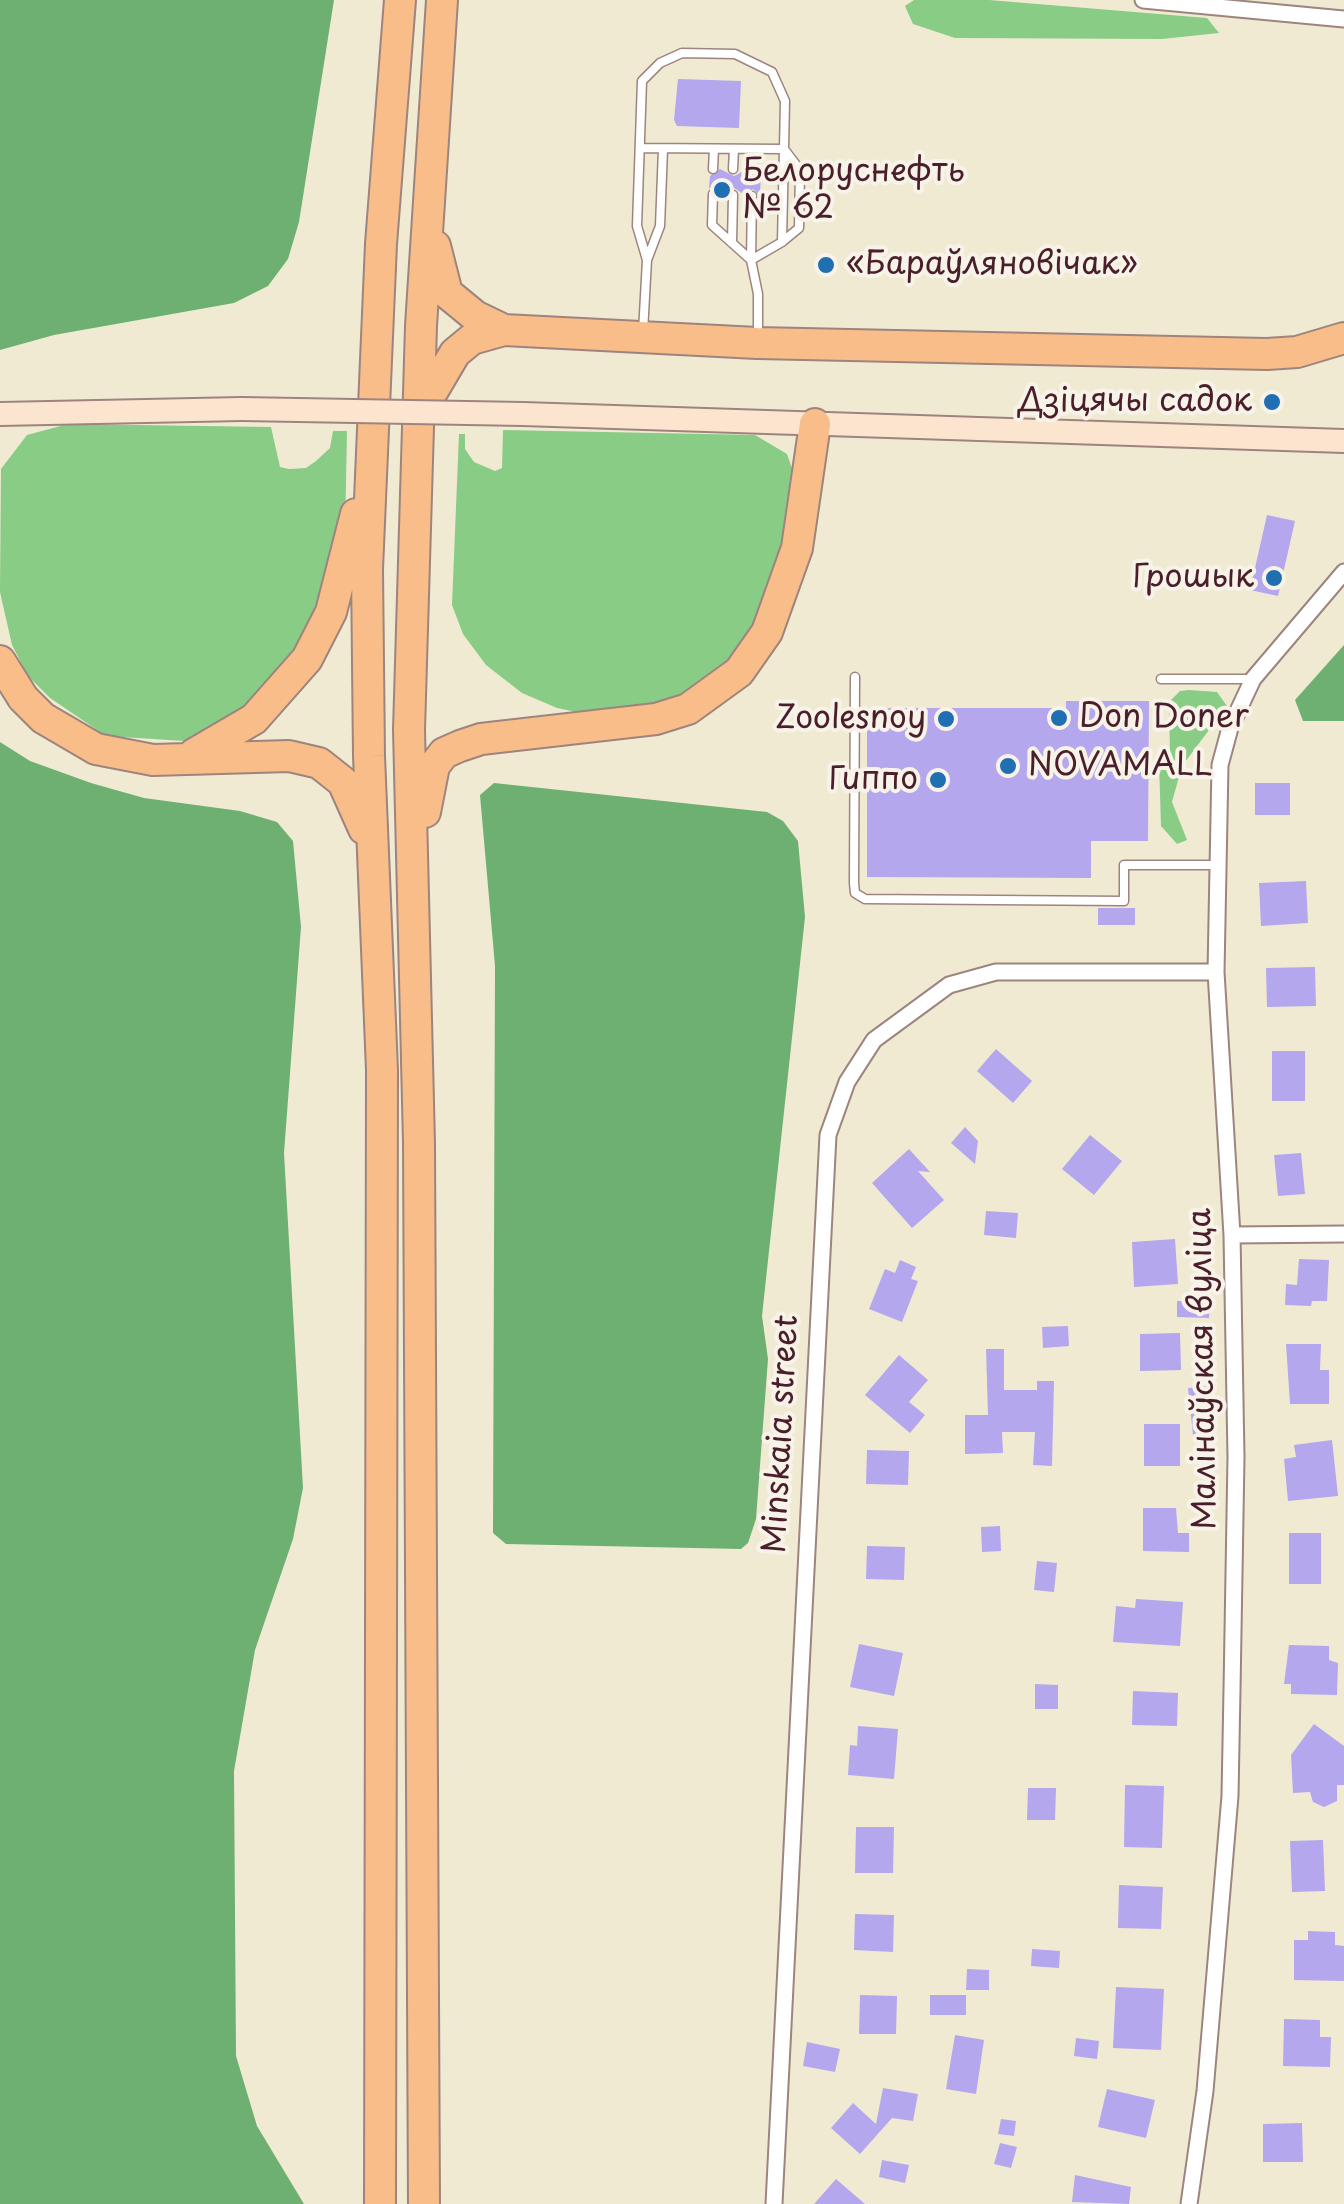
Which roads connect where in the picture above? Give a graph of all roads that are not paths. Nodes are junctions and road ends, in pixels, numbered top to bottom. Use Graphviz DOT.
graph roads {
  1 [pos="400,0"];
  2 [pos="442,0"];
  3 [pos="1143,0"];
  4 [pos="1344,20"];
  5 [pos="640,148"];
  6 [pos="662,149"];
  7 [pos="714,149"];
  8 [pos="734,149"];
  9 [pos="754,149"];
  10 [pos="784,150"];
  11 [pos="714,169"];
  12 [pos="733,170"];
  13 [pos="753,170"];
  14 [pos="713,194"];
  15 [pos="732,195"];
  16 [pos="752,196"];
  17 [pos="428,200"];
  18 [pos="782,242"];
  19 [pos="732,244"];
  20 [pos="647,260"];
  21 [pos="751,260"];
  22 [pos="504,330"];
  23 [pos="642,337"];
  24 [pos="1344,338"];
  25 [pos="757,343"];
  26 [pos="0,414"];
  27 [pos="417,420"];
  28 [pos="815,424"];
  29 [pos="1344,441"];
  30 [pos="370,454"];
  31 [pos="1344,572"];
  32 [pos="0,660"];
  33 [pos="855,678"];
  34 [pos="1161,679"];
  35 [pos="1253,679"];
  36 [pos="182,759"];
  37 [pos="374,853"];
  38 [pos="1216,866"];
  39 [pos="414,889"];
  40 [pos="1216,972"];
  41 [pos="1344,1234"];
  42 [pos="1232,1235"];
  43 [pos="380,2204"];
  44 [pos="424,2204"];
  45 [pos="774,2204"];
  46 [pos="1189,2204"];
  1 -- 30 [label="highway"];
  2 -- 17 [label="highway"];
  3 -- 4 [label="street"];
  5 -- 6 [label="lane"];
  5 -- 10 [label="lane"];
  5 -- 20 [label="lane"];
  6 -- 7 [label="lane"];
  6 -- 20 [label="lane"];
  7 -- 8 [label="lane"];
  7 -- 11 [label="lane"];
  8 -- 9 [label="lane"];
  8 -- 12 [label="lane"];
  9 -- 10 [label="lane"];
  9 -- 13 [label="lane"];
  10 -- 18 [label="lane"];
  10 -- 18 [label="lane"];
  14 -- 19 [label="lane"];
  15 -- 19 [label="lane"];
  16 -- 21 [label="lane"];
  17 -- 22 [label="highway"];
  17 -- 27 [label="highway"];
  18 -- 21 [label="lane"];
  19 -- 21 [label="lane"];
  20 -- 23 [label="lane"];
  21 -- 25 [label="lane"];
  22 -- 23 [label="highway"];
  22 -- 27 [label="highway"];
  23 -- 25 [label="highway"];
  24 -- 25 [label="highway"];
  26 -- 28 [label="main road, bridge"];
  27 -- 39 [label="highway"];
  28 -- 29 [label="main road"];
  28 -- 39 [label="highway"];
  30 -- 36 [label="highway"];
  30 -- 37 [label="highway"];
  31 -- 35 [label="street, Малінаўская вуліца"];
  32 -- 36 [label="highway"];
  33 -- 38 [label="lane"];
  34 -- 35 [label="lane"];
  35 -- 38 [label="street, Малінаўская вуліца"];
  36 -- 37 [label="highway"];
  37 -- 43 [label="highway"];
  38 -- 40 [label="street, Малінаўская вуліца"];
  39 -- 44 [label="highway"];
  40 -- 42 [label="street, Малінаўская вуліца"];
  40 -- 45 [label="street, Minskaia street"];
  41 -- 42 [label="street"];
  42 -- 46 [label="street, Малінаўская вуліца"];
}
